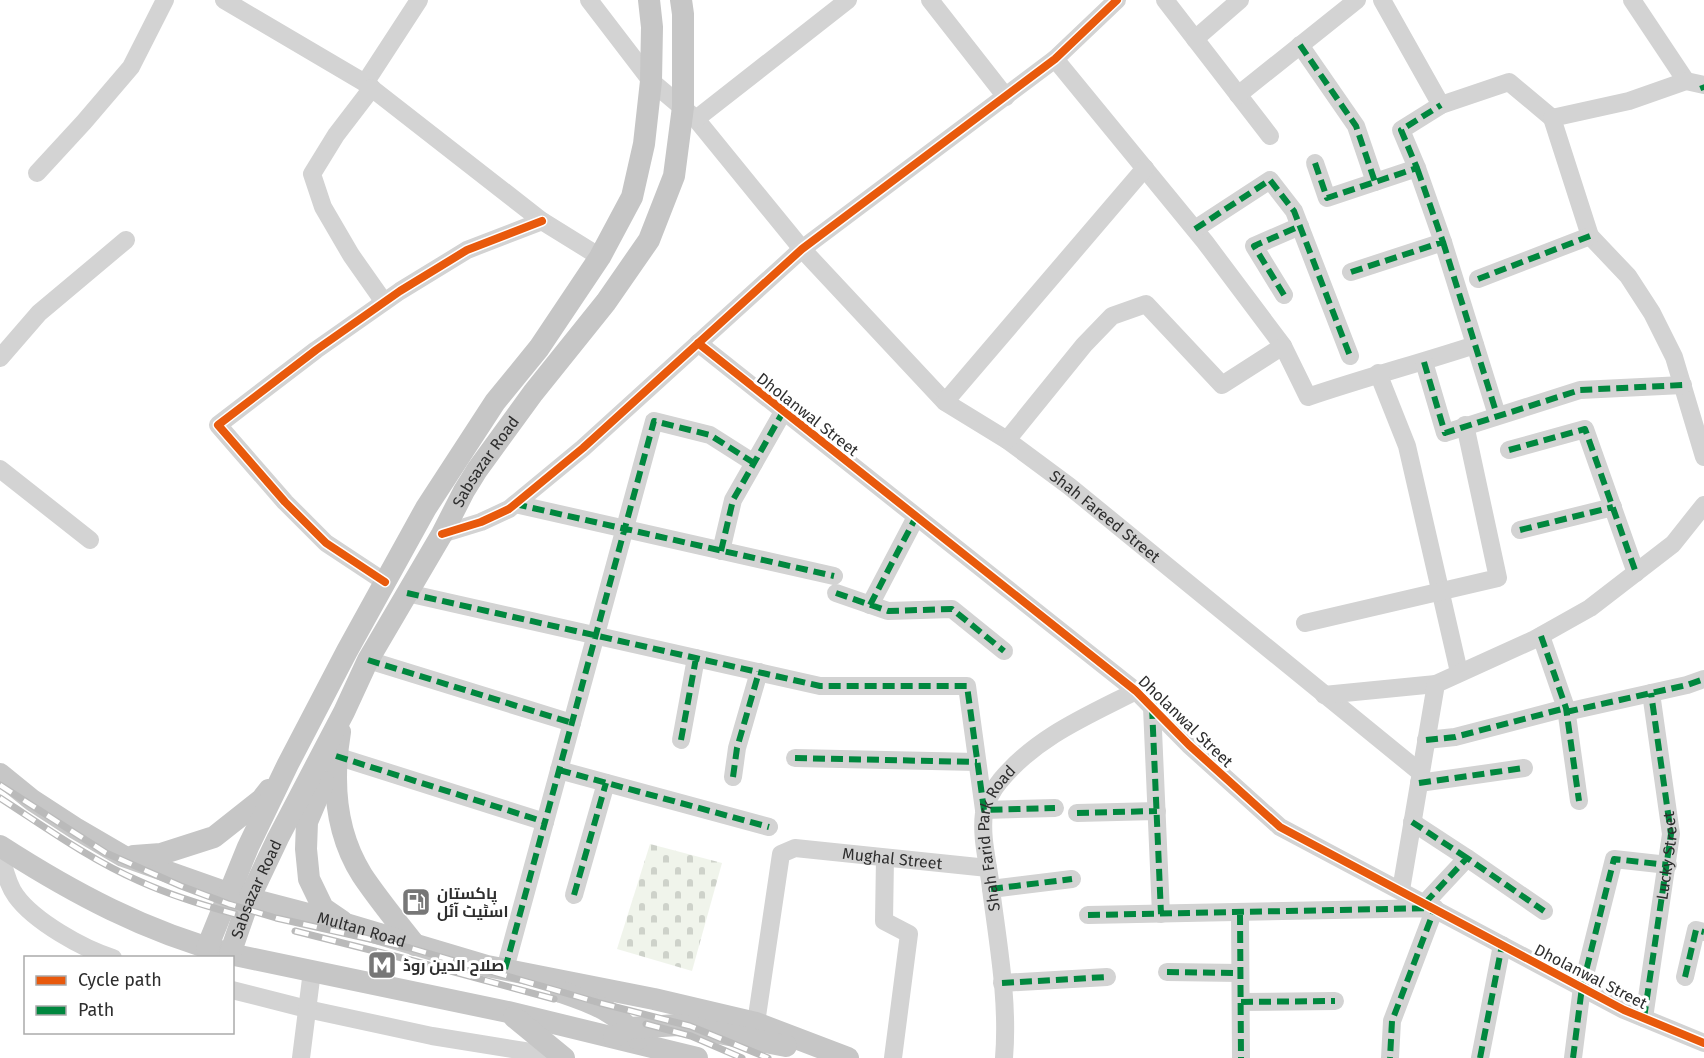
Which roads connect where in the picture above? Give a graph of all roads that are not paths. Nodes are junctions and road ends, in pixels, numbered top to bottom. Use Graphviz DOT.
graph roads {
  1 [pos="165,0"];
  2 [pos="224,0"];
  3 [pos="419,0"];
  4 [pos="589,0"];
  5 [pos="649,0"];
  6 [pos="681,0"];
  7 [pos="848,0"];
  8 [pos="930,0"];
  9 [pos="1117,0"];
  10 [pos="1165,0"];
  11 [pos="1240,0"];
  12 [pos="1356,0"];
  13 [pos="1382,0"];
  14 [pos="1632,0"];
  15 [pos="1196,39"];
  16 [pos="1300,45"];
  17 [pos="1055,59"];
  18 [pos="651,81"];
  19 [pos="1699,85"];
  20 [pos="368,86"];
  21 [pos="1238,95"];
  22 [pos="1006,97"];
  23 [pos="1441,105"];
  24 [pos="690,113"];
  25 [pos="1552,118"];
  26 [pos="1270,136"];
  27 [pos="1314,163"];
  28 [pos="1145,168"];
  29 [pos="1417,168"];
  30 [pos="37,172"];
  31 [pos="1375,182"];
  32 [pos="542,220"];
  33 [pos="1300,226"];
  34 [pos="1195,229"];
  35 [pos="1590,236"];
  36 [pos="126,240"];
  37 [pos="1443,242"];
  38 [pos="802,249"];
  39 [pos="600,257"];
  40 [pos="1351,272"];
  41 [pos="1478,279"];
  42 [pos="1284,294"];
  43 [pos="384,302"];
  44 [pos="698,343"];
  45 [pos="1475,345"];
  46 [pos="1283,346"];
  47 [pos="1350,356"];
  48 [pos="0,358"];
  49 [pos="1425,362"];
  50 [pos="1378,374"];
  51 [pos="1683,385"];
  52 [pos="945,402"];
  53 [pos="783,412"];
  54 [pos="1497,415"];
  55 [pos="1465,425"];
  56 [pos="1007,440"];
  57 [pos="1509,450"];
  58 [pos="1704,457"];
  59 [pos="754,463"];
  60 [pos="0,469"];
  61 [pos="442,484"];
  62 [pos="464,491"];
  63 [pos="515,504"];
  64 [pos="1704,505"];
  65 [pos="1613,507"];
  66 [pos="916,517"];
  67 [pos="625,529"];
  68 [pos="1520,530"];
  69 [pos="442,534"];
  70 [pos="90,540"];
  71 [pos="721,550"];
  72 [pos="1636,573"];
  73 [pos="385,582"];
  74 [pos="1440,592"];
  75 [pos="407,593"];
  76 [pos="870,605"];
  77 [pos="1305,623"];
  78 [pos="595,636"];
  79 [pos="1541,636"];
  80 [pos="1004,651"];
  81 [pos="696,658"];
  82 [pos="368,660"];
  83 [pos="759,672"];
  84 [pos="1459,672"];
  85 [pos="1704,679"];
  86 [pos="1436,684"];
  87 [pos="1136,691"];
  88 [pos="1651,693"];
  89 [pos="1324,696"];
  90 [pos="1152,707"];
  91 [pos="1566,710"];
  92 [pos="344,712"];
  93 [pos="572,723"];
  94 [pos="681,740"];
  95 [pos="1426,740"];
  96 [pos="336,756"];
  97 [pos="795,758"];
  98 [pos="977,762"];
  99 [pos="288,764"];
  100 [pos="1524,768"];
  101 [pos="559,770"];
  102 [pos="0,774"];
  103 [pos="733,777"];
  104 [pos="1420,778"];
  105 [pos="606,783"];
  106 [pos="1578,801"];
  107 [pos="1055,808"];
  108 [pos="984,810"];
  109 [pos="1156,811"];
  110 [pos="1077,813"];
  111 [pos="545,822"];
  112 [pos="1412,822"];
  113 [pos="769,827"];
  114 [pos="0,846"];
  115 [pos="0,853"];
  116 [pos="123,856"];
  117 [pos="885,858"];
  118 [pos="1467,858"];
  119 [pos="1668,865"];
  120 [pos="988,868"];
  121 [pos="1072,879"];
  122 [pos="991,889"];
  123 [pos="1401,890"];
  124 [pos="574,895"];
  125 [pos="239,896"];
  126 [pos="1430,906"];
  127 [pos="1544,911"];
  128 [pos="1240,913"];
  129 [pos="1161,914"];
  130 [pos="1088,915"];
  131 [pos="346,924"];
  132 [pos="1704,932"];
  133 [pos="415,945"];
  134 [pos="1502,945"];
  135 [pos="207,948"];
  136 [pos="230,954"];
  137 [pos="108,956"];
  138 [pos="496,968"];
  139 [pos="312,971"];
  140 [pos="1167,972"];
  141 [pos="1240,972"];
  142 [pos="1107,977"];
  143 [pos="1685,977"];
  144 [pos="1002,983"];
  145 [pos="1582,987"];
  146 [pos="234,991"];
  147 [pos="1335,1001"];
  148 [pos="1241,1002"];
  149 [pos="307,1009"];
  150 [pos="508,1012"];
  151 [pos="1644,1018"];
  152 [pos="756,1023"];
  153 [pos="1704,1043"];
  154 [pos="626,1045"];
  155 [pos="563,1057"];
  156 [pos="846,1057"];
  157 [pos="301,1058"];
  158 [pos="697,1058"];
  159 [pos="893,1058"];
  160 [pos="1004,1058"];
  161 [pos="1241,1058"];
  162 [pos="1389,1058"];
  163 [pos="1480,1058"];
  164 [pos="1573,1058"];
  1 -- 30 [label="street"];
  2 -- 20 [label="street"];
  3 -- 20 [label="street"];
  4 -- 18 [label="street, Shah Fareed Street"];
  5 -- 18 [label="main road, Sabsazar Road"];
  6 -- 24 [label="main road, Sabsazar Road"];
  7 -- 24 [label="street"];
  8 -- 22 [label="street"];
  9 -- 17 [label="street"];
  10 -- 15 [label="street"];
  11 -- 15 [label="street"];
  12 -- 16 [label="street"];
  13 -- 23 [label="street"];
  14 -- 19 [label="street"];
  15 -- 21 [label="street"];
  16 -- 21 [label="street"];
  16 -- 31 [label="street"];
  17 -- 22 [label="street"];
  17 -- 28 [label="street"];
  18 -- 24 [label="street, Shah Fareed Street"];
  18 -- 39 [label="main road, Sabsazar Road"];
  19 -- 25 [label="street"];
  20 -- 32 [label="street"];
  20 -- 43 [label="street"];
  21 -- 26 [label="street"];
  22 -- 38 [label="street"];
  23 -- 25 [label="street"];
  23 -- 29 [label="street"];
  24 -- 38 [label="street, Shah Fareed Street"];
  24 -- 62 [label="main road, Sabsazar Road"];
  25 -- 35 [label="street"];
  27 -- 31 [label="street"];
  28 -- 34 [label="street"];
  28 -- 52 [label="street"];
  29 -- 31 [label="street"];
  29 -- 37 [label="street"];
  32 -- 39 [label="street"];
  32 -- 43 [label="street"];
  33 -- 34 [label="street"];
  33 -- 42 [label="street"];
  33 -- 47 [label="street"];
  34 -- 46 [label="street"];
  35 -- 41 [label="street"];
  35 -- 51 [label="street"];
  36 -- 48 [label="street"];
  37 -- 40 [label="street"];
  37 -- 45 [label="street"];
  38 -- 44 [label="street"];
  38 -- 52 [label="street, Shah Fareed Street"];
  39 -- 61 [label="main road, Sabsazar Road"];
  43 -- 73 [label="street"];
  44 -- 53 [label="street, Dholanwal Street"];
  44 -- 63 [label="street"];
  45 -- 49 [label="street"];
  45 -- 54 [label="street"];
  46 -- 50 [label="street"];
  46 -- 56 [label="street"];
  49 -- 50 [label="street"];
  49 -- 55 [label="street"];
  50 -- 74 [label="street"];
  51 -- 54 [label="street"];
  51 -- 58 [label="street"];
  52 -- 56 [label="street, Shah Fareed Street"];
  53 -- 59 [label="street"];
  53 -- 66 [label="street, Dholanwal Street"];
  54 -- 55 [label="street"];
  55 -- 74 [label="street"];
  56 -- 89 [label="street, Shah Fareed Street"];
  57 -- 65 [label="street"];
  59 -- 67 [label="street"];
  59 -- 71 [label="street"];
  60 -- 70 [label="street"];
  61 -- 62 [label="main road"];
  61 -- 73 [label="main road, Sabsazar Road"];
  62 -- 69 [label="main road, Sabsazar Road"];
  63 -- 67 [label="street"];
  63 -- 69 [label="street"];
  64 -- 72 [label="street"];
  65 -- 68 [label="street"];
  65 -- 72 [label="street"];
  66 -- 76 [label="street"];
  66 -- 87 [label="street, Dholanwal Street"];
  67 -- 71 [label="street"];
  67 -- 78 [label="street"];
  69 -- 75 [label="main road, Sabsazar Road"];
  71 -- 76 [label="street"];
  72 -- 79 [label="street"];
  73 -- 99 [label="main road, Sabsazar Road"];
  74 -- 77 [label="street"];
  74 -- 84 [label="street"];
  75 -- 78 [label="street"];
  75 -- 82 [label="main road, Sabsazar Road"];
  76 -- 80 [label="street"];
  78 -- 81 [label="street"];
  78 -- 93 [label="street"];
  79 -- 84 [label="street"];
  79 -- 91 [label="street"];
  81 -- 83 [label="street"];
  81 -- 94 [label="street"];
  82 -- 92 [label="main road, Sabsazar Road"];
  82 -- 93 [label="street"];
  83 -- 98 [label="street"];
  83 -- 103 [label="street"];
  84 -- 86 [label="street"];
  85 -- 88 [label="street"];
  86 -- 89 [label="street"];
  86 -- 95 [label="street"];
  87 -- 90 [label="street, Dholanwal Street"];
  87 -- 108 [label="street, Shah Farid Park Road"];
  88 -- 91 [label="street"];
  88 -- 119 [label="street, Lucky Street"];
  89 -- 104 [label="street, Shah Fareed Street"];
  90 -- 109 [label="street"];
  90 -- 123 [label="street, Dholanwal Street"];
  91 -- 95 [label="street"];
  91 -- 106 [label="street"];
  92 -- 96 [label="main road"];
  92 -- 125 [label="main road, Sabsazar Road"];
  93 -- 101 [label="street"];
  95 -- 104 [label="street"];
  96 -- 111 [label="street"];
  96 -- 131 [label="main road"];
  96 -- 133 [label="main road"];
  97 -- 98 [label="street"];
  98 -- 108 [label="street"];
  99 -- 116 [label="main road"];
  99 -- 125 [label="main road, Sabsazar Road"];
  100 -- 104 [label="street"];
  101 -- 105 [label="street"];
  101 -- 111 [label="street"];
  102 -- 116 [label="main road, Multan Road"];
  104 -- 112 [label="street"];
  105 -- 113 [label="street"];
  105 -- 124 [label="street"];
  107 -- 108 [label="street"];
  108 -- 120 [label="street, Shah Farid Park Road"];
  109 -- 110 [label="street"];
  109 -- 129 [label="street"];
  111 -- 138 [label="street"];
  112 -- 118 [label="street"];
  112 -- 123 [label="street"];
  114 -- 135 [label="main road"];
  115 -- 137 [label="street"];
  116 -- 125 [label="main road, Multan Road"];
  117 -- 120 [label="street, Mughal Street"];
  117 -- 152 [label="street, Mughal Street"];
  117 -- 159 [label="street"];
  118 -- 126 [label="street"];
  118 -- 127 [label="street"];
  119 -- 145 [label="street"];
  119 -- 151 [label="street, Lucky Street"];
  120 -- 122 [label="street, Shah Farid Park Road"];
  121 -- 122 [label="street"];
  122 -- 144 [label="street, Shah Farid Park Road"];
  123 -- 126 [label="street, Dholanwal Street"];
  125 -- 131 [label="main road, Multan Road"];
  125 -- 135 [label="main road, Sabsazar Road"];
  125 -- 136 [label="main road, Sabsazar Road"];
  126 -- 128 [label="street"];
  126 -- 134 [label="street, Dholanwal Street"];
  126 -- 162 [label="street"];
  128 -- 129 [label="street"];
  128 -- 141 [label="street"];
  129 -- 130 [label="street"];
  131 -- 133 [label="main road, Multan Road"];
  132 -- 143 [label="street"];
  133 -- 138 [label="main road, Multan Road"];
  134 -- 145 [label="street, Dholanwal Street"];
  134 -- 163 [label="street"];
  135 -- 136 [label="main road"];
  136 -- 139 [label="main road"];
  138 -- 152 [label="main road, Multan Road"];
  138 -- 154 [label="main road"];
  139 -- 149 [label="street"];
  139 -- 150 [label="main road"];
  140 -- 141 [label="street"];
  141 -- 148 [label="street"];
  142 -- 144 [label="street"];
  144 -- 160 [label="street, Shah Farid Park Road"];
  145 -- 151 [label="street, Dholanwal Street"];
  145 -- 164 [label="street"];
  146 -- 149 [label="street"];
  147 -- 148 [label="street"];
  148 -- 161 [label="street"];
  149 -- 155 [label="street"];
  149 -- 157 [label="street"];
  150 -- 154 [label="main road"];
  150 -- 155 [label="main road"];
  151 -- 153 [label="street, Dholanwal Street"];
  152 -- 156 [label="main road, Multan Road"];
  154 -- 156 [label="main road"];
  154 -- 158 [label="main road"];
}
